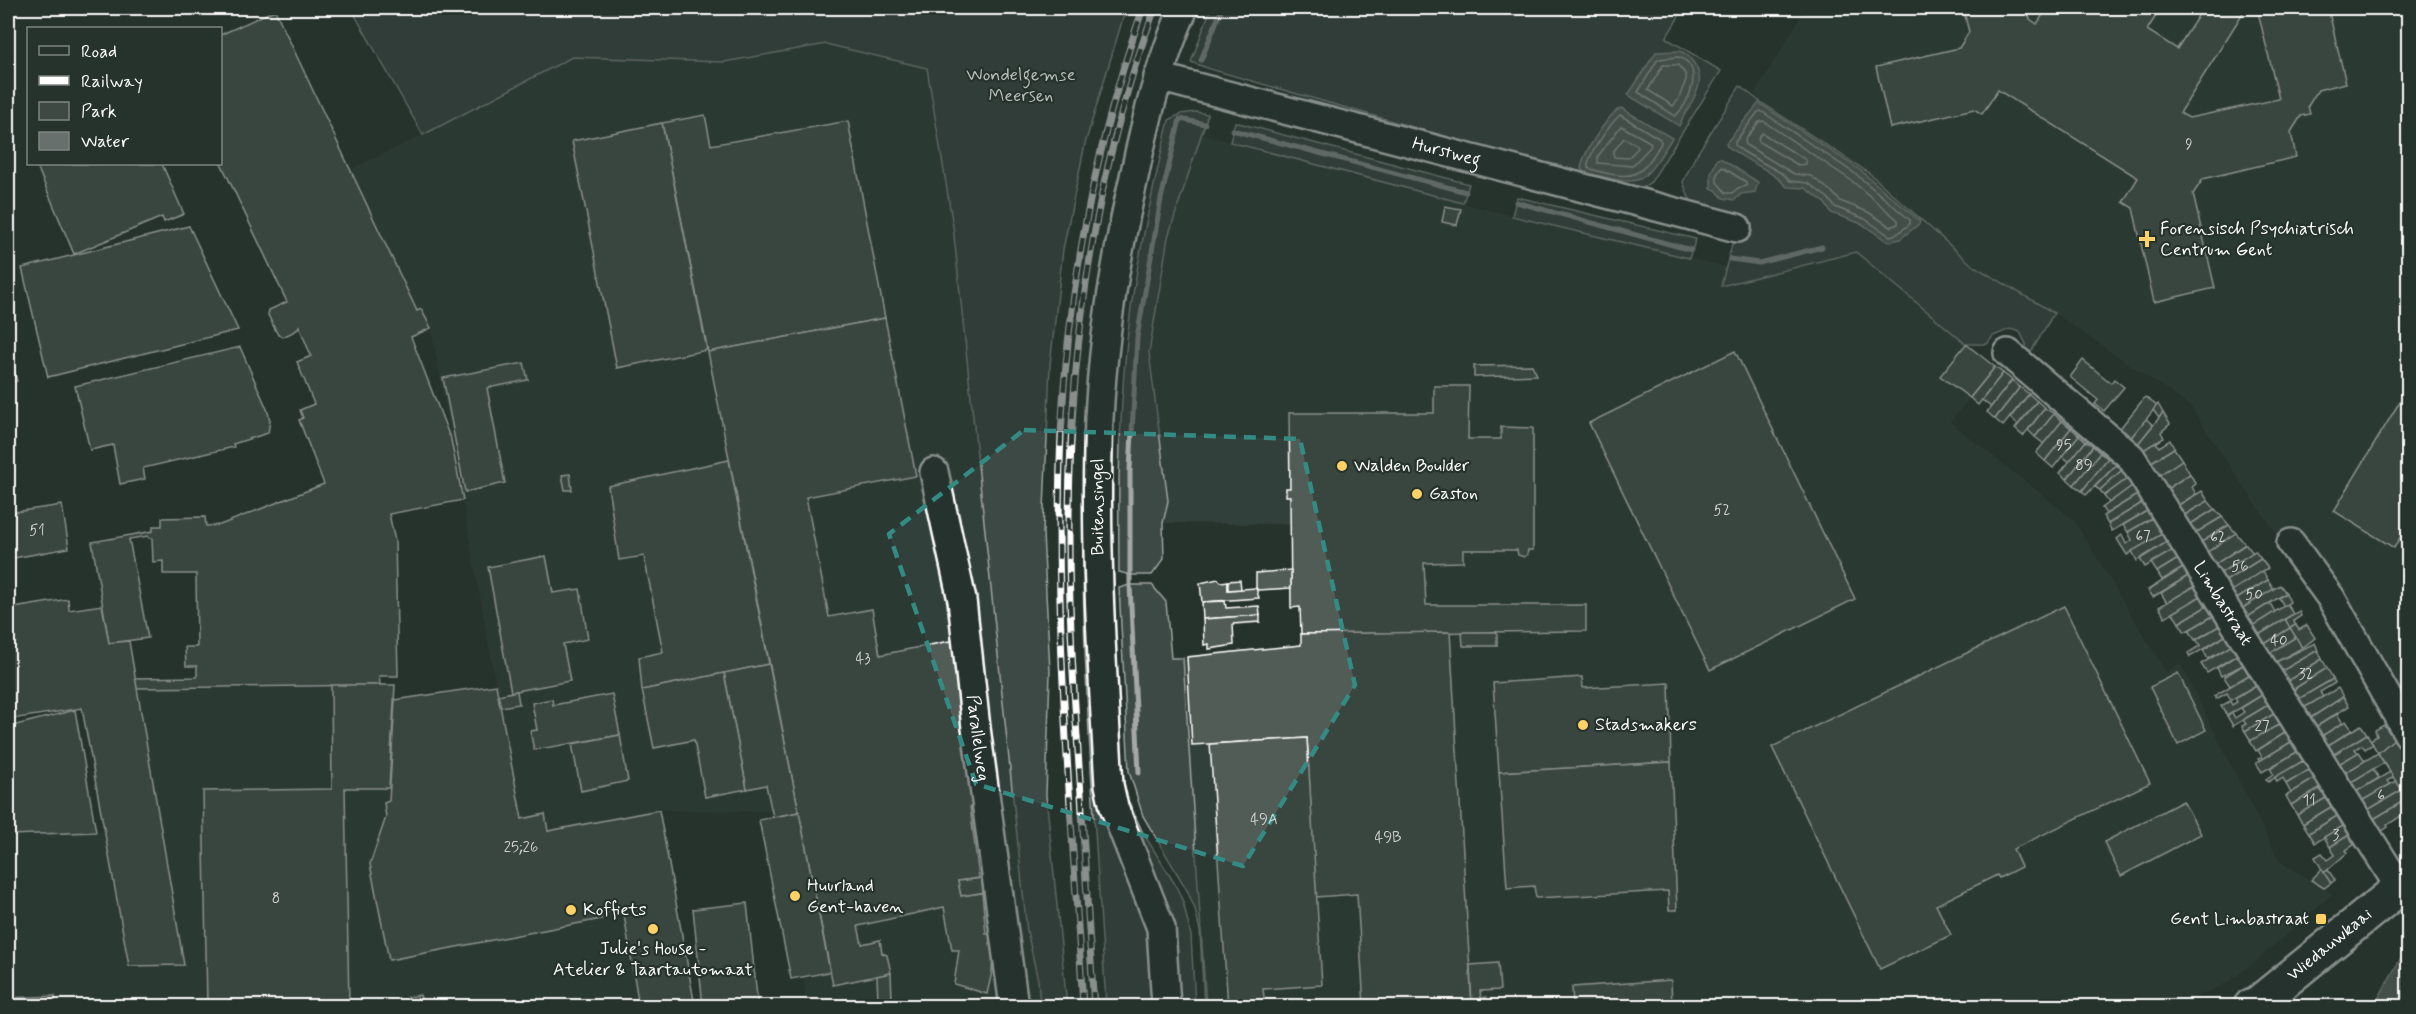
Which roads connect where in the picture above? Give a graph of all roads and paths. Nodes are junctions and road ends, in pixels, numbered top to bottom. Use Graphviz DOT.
graph roads {
  1 [pos="1184,8"];
  2 [pos="1179,82"];
  3 [pos="1737,228"];
  4 [pos="2008,353"];
  5 [pos="934,472"];
  6 [pos="2291,543"];
  7 [pos="2409,734"];
  8 [pos="2404,885"];
  9 [pos="1014,1006"];
  10 [pos="1166,1006"];
  11 [pos="2251,1006"];
  1 -- 2 [label="street, Buitensingel"];
  2 -- 3 [label="street, Hurstweg"];
  2 -- 10 [label="street, Buitensingel"];
  4 -- 8 [label="street, Limbastraat"];
  5 -- 9 [label="street, Parallelweg"];
  6 -- 7 [label="street"];
  8 -- 11 [label="main road, Wiedauwkaai"];
}
